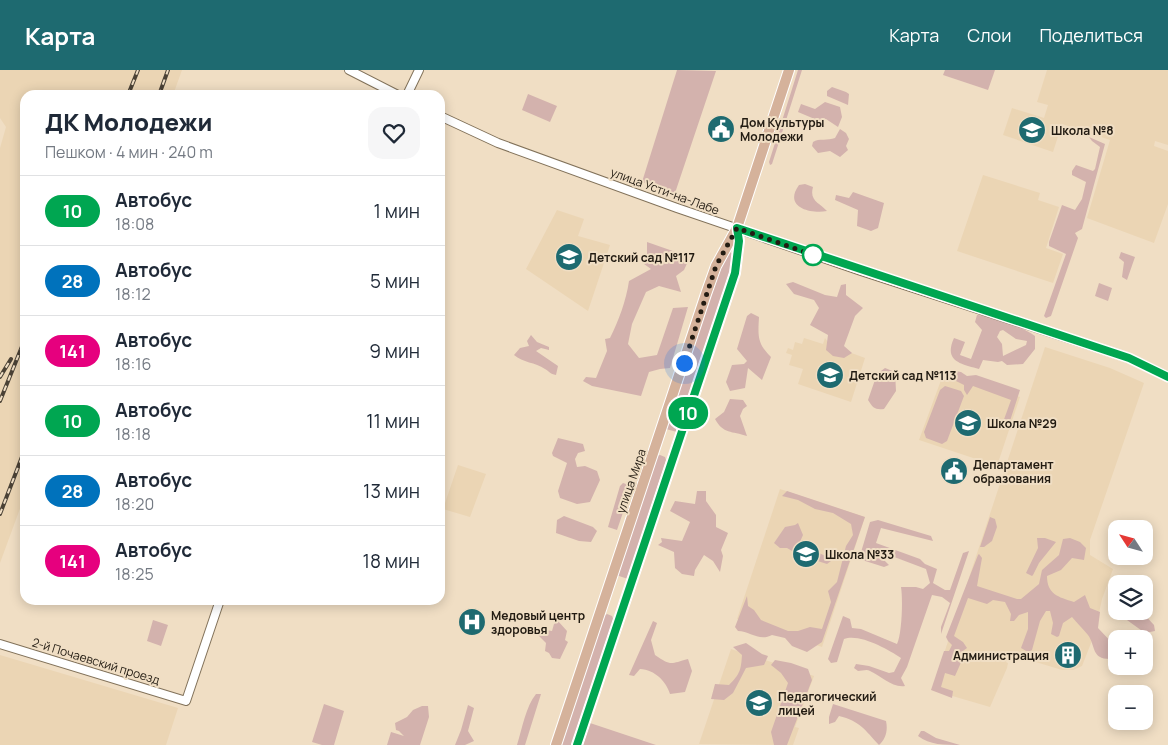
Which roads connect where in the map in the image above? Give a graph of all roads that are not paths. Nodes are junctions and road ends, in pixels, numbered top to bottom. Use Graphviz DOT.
graph roads {
  1 [pos="349,70"];
  2 [pos="419,70"];
  3 [pos="788,70"];
  4 [pos="388,90"];
  5 [pos="409,90"];
  6 [pos="445,118"];
  7 [pos="737,228"];
  8 [pos="1168,377"];
  9 [pos="218,605"];
  10 [pos="0,644"];
  11 [pos="556,745"];
  12 [pos="577,745"];
  1 -- 4 [label="street"];
  2 -- 5 [label="street"];
  3 -- 7 [label="main road, улица Мира"];
  6 -- 7 [label="street, улица Усти-на-Лабе"];
  7 -- 8 [label="street, улица Усти-на-Лабе"];
  7 -- 11 [label="main road, улица Мира"];
  7 -- 12 [label="main road, улица Мира"];
  9 -- 10 [label="street, 2-й Почаевский проезд"];
}
